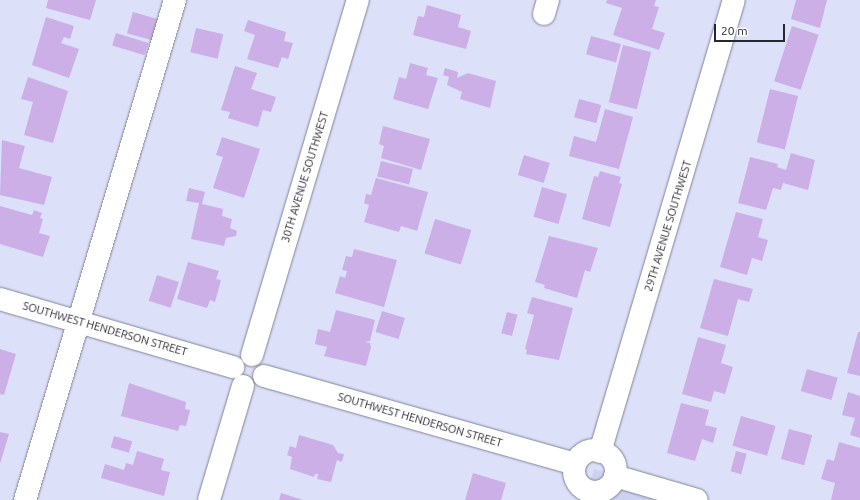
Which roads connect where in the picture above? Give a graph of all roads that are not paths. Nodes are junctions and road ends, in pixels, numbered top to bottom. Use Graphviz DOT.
graph roads {
  1 [pos="175,0"];
  2 [pos="358,0"];
  3 [pos="734,0"];
  4 [pos="0,299"];
  5 [pos="77,321"];
  6 [pos="252,355"];
  7 [pos="233,367"];
  8 [pos="264,376"];
  9 [pos="243,386"];
  10 [pos="600,452"];
  11 [pos="575,464"];
  12 [pos="615,476"];
  13 [pos="588,496"];
  14 [pos="25,500"];
  15 [pos="209,500"];
  16 [pos="697,500"];
  1 -- 5 [label="street"];
  2 -- 6 [label="street, 30TH AVENUE SOUTHWEST"];
  3 -- 10 [label="street, 29TH AVENUE SOUTHWEST"];
  4 -- 5 [label="street, SOUTHWEST HENDERSON STREET"];
  5 -- 7 [label="street, SOUTHWEST HENDERSON STREET"];
  5 -- 14 [label="street"];
  6 -- 7 [label="street"];
  6 -- 8 [label="street"];
  7 -- 9 [label="street"];
  8 -- 9 [label="street"];
  8 -- 11 [label="street, SOUTHWEST HENDERSON STREET"];
  9 -- 15 [label="street"];
  10 -- 11 [label="street"];
  10 -- 12 [label="street"];
  11 -- 13 [label="street"];
  12 -- 13 [label="street"];
  12 -- 16 [label="street"];
}
